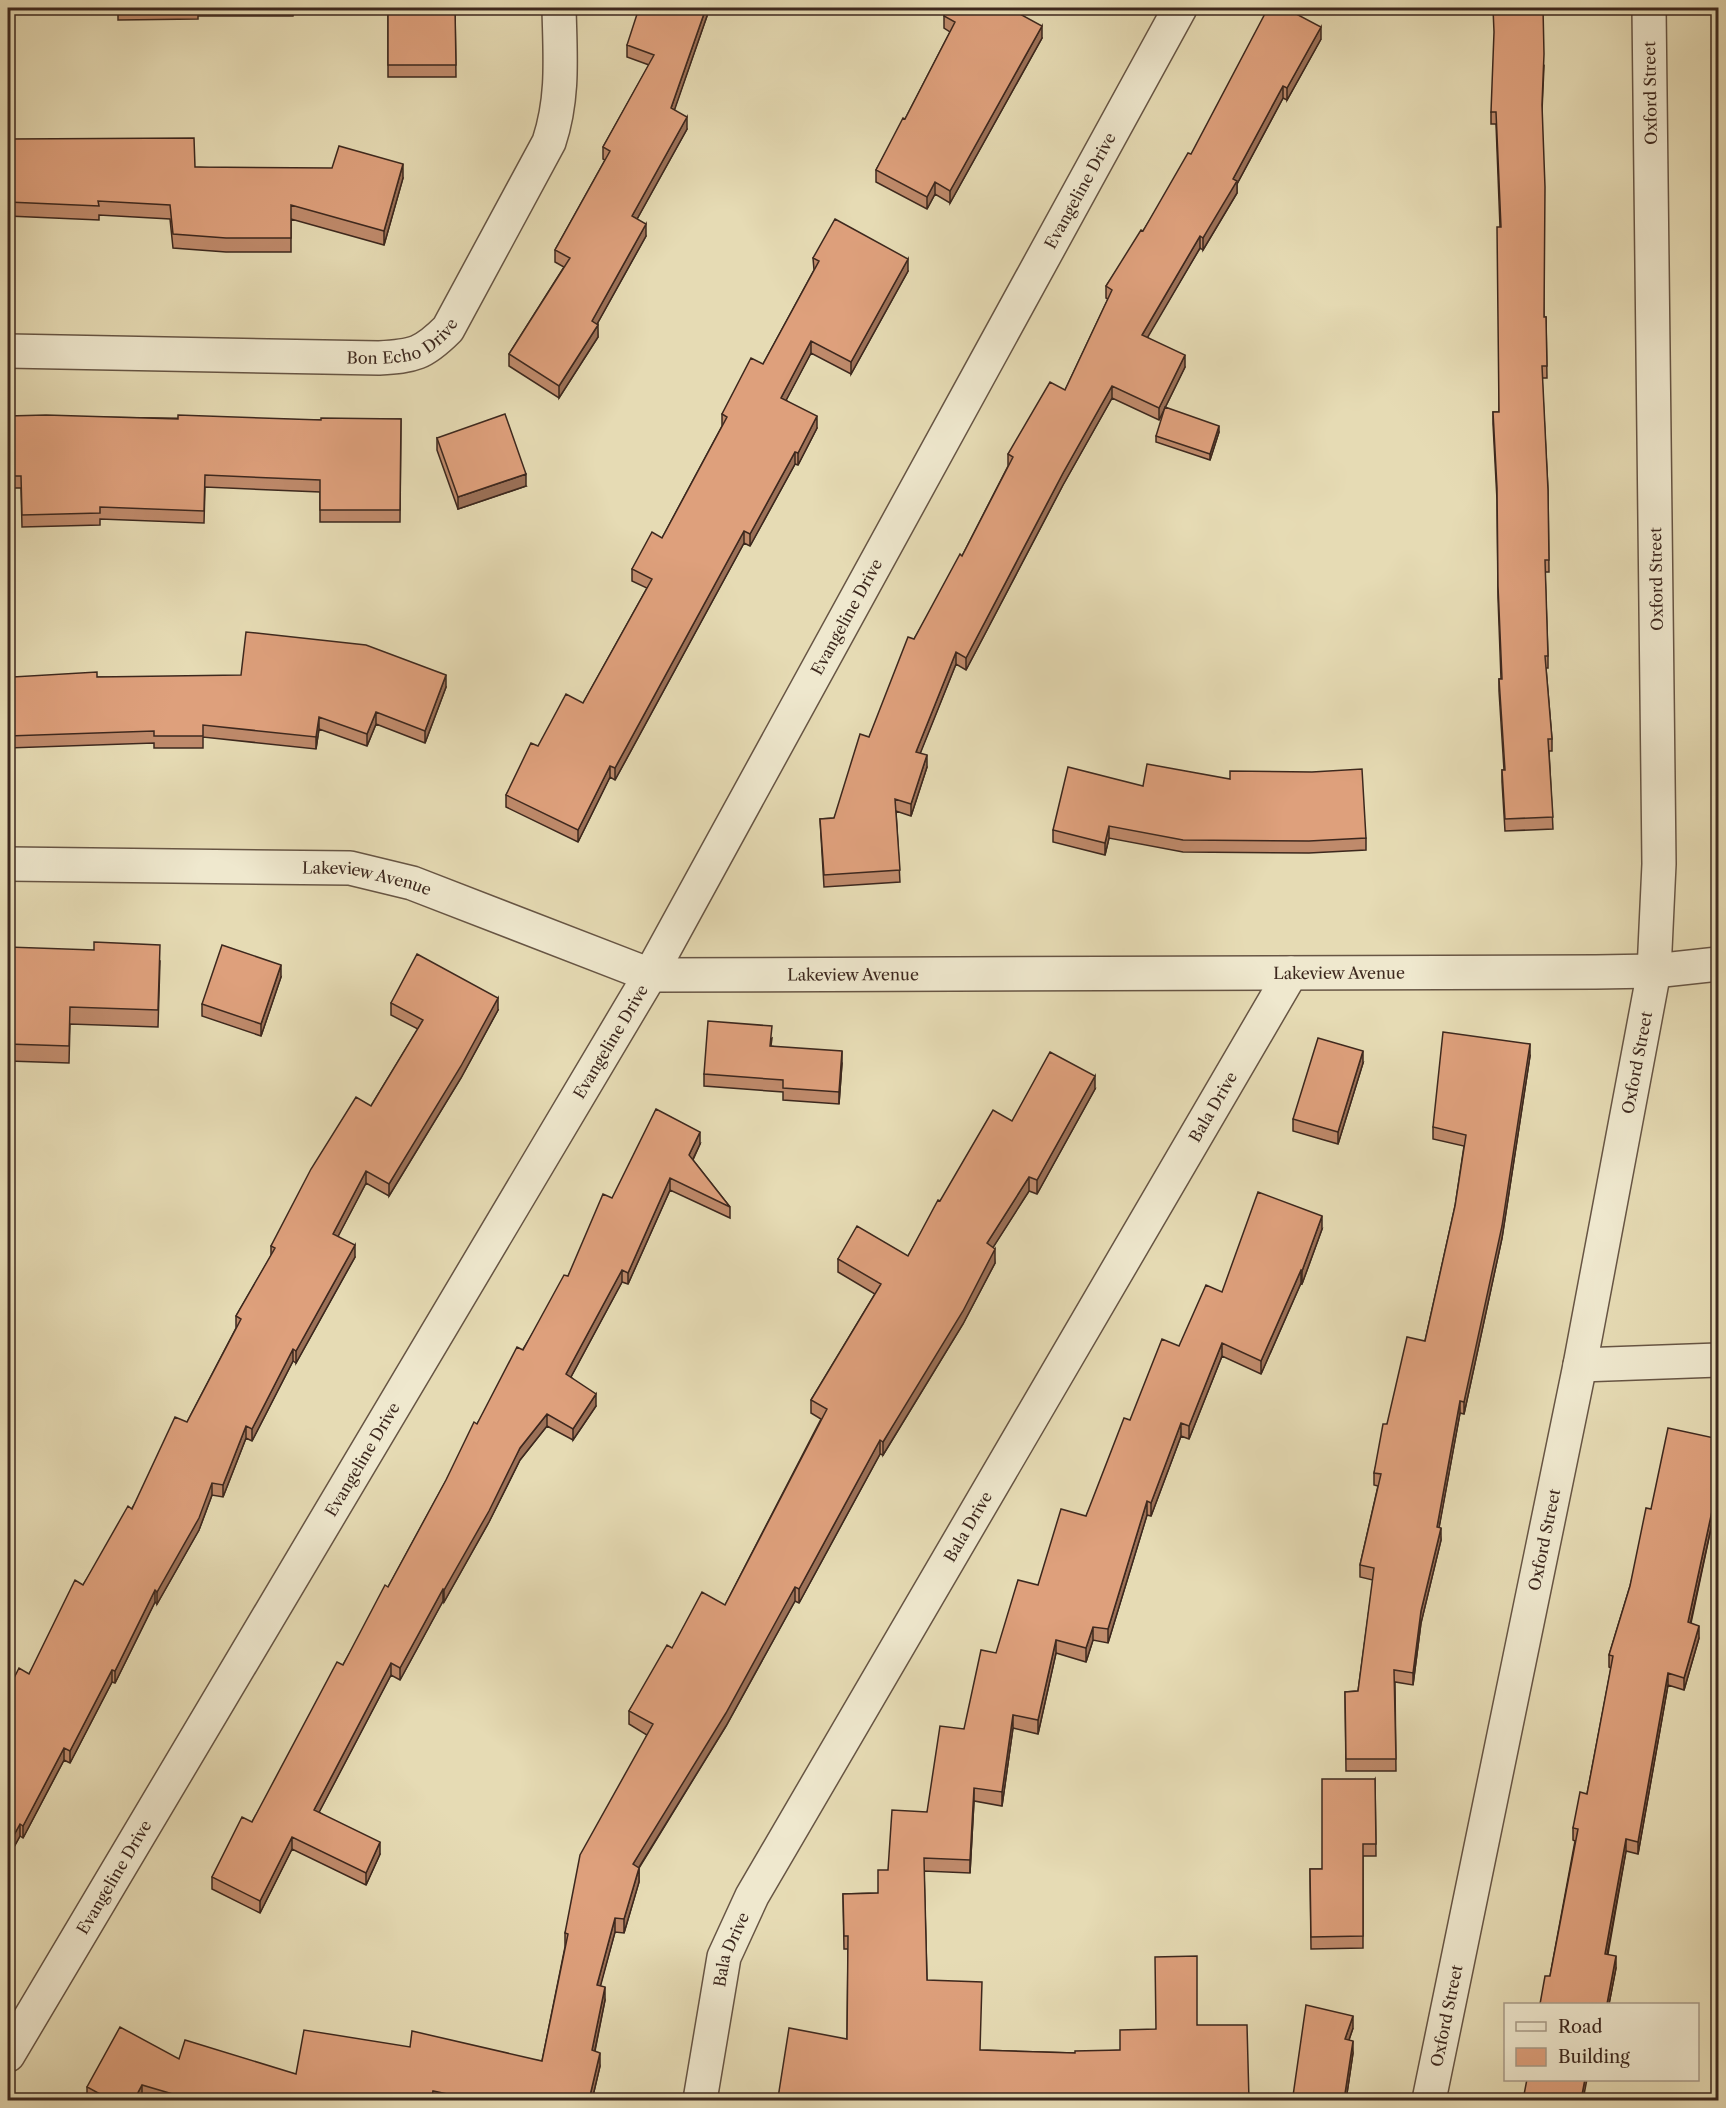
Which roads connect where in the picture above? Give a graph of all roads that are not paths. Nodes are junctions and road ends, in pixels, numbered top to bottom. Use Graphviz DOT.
graph roads {
  1 [pos="559,8"];
  2 [pos="1180,8"];
  3 [pos="1649,8"];
  4 [pos="8,351"];
  5 [pos="8,864"];
  6 [pos="1719,964"];
  7 [pos="1654,971"];
  8 [pos="1291,973"];
  9 [pos="650,975"];
  10 [pos="1719,1360"];
  11 [pos="1580,1365"];
  12 [pos="8,2055"];
  13 [pos="700,2100"];
  14 [pos="1429,2100"];
  1 -- 4 [label="street, Bon Echo Drive"];
  2 -- 9 [label="street, Evangeline Drive"];
  3 -- 7 [label="street, Oxford Street"];
  5 -- 9 [label="street, Lakeview Avenue"];
  6 -- 7 [label="street, Lakeview Avenue"];
  7 -- 8 [label="street, Lakeview Avenue"];
  7 -- 11 [label="street, Oxford Street"];
  8 -- 9 [label="street, Lakeview Avenue"];
  8 -- 13 [label="street, Bala Drive"];
  9 -- 12 [label="street, Evangeline Drive"];
  10 -- 11 [label="street"];
  11 -- 14 [label="street, Oxford Street"];
}
